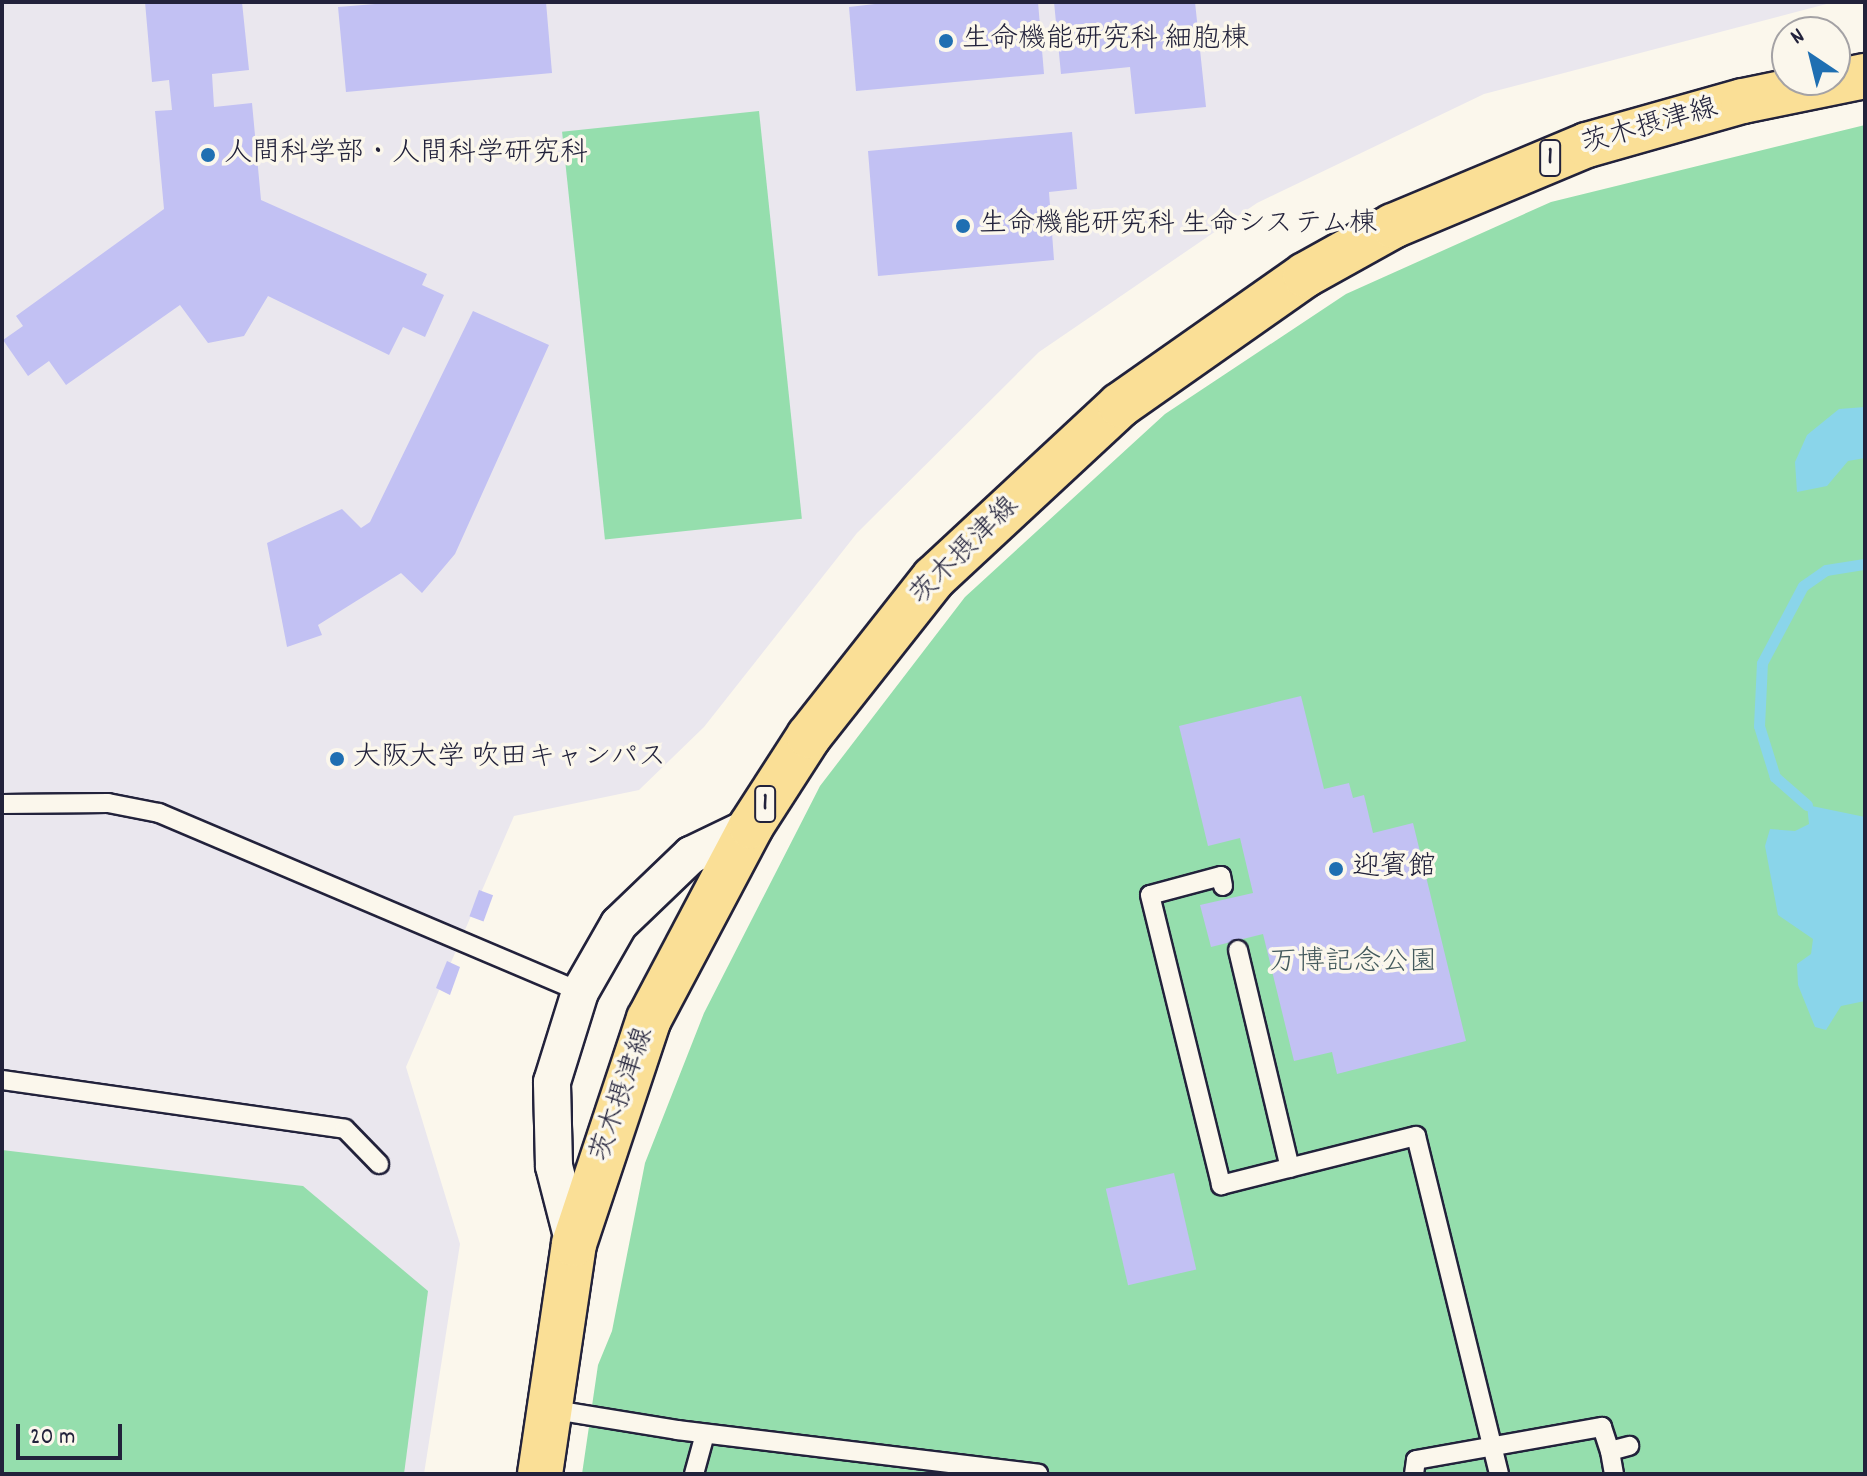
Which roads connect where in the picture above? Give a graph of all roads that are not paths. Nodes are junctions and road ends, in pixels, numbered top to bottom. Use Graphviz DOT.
graph roads {
  1 [pos="1865,76"];
  2 [pos="2,804"];
  3 [pos="751,826"];
  4 [pos="1223,886"];
  5 [pos="1238,950"];
  6 [pos="580,992"];
  7 [pos="2,1080"];
  8 [pos="379,1164"];
  9 [pos="1290,1168"];
  10 [pos="574,1244"];
  11 [pos="549,1409"];
  12 [pos="705,1434"];
  13 [pos="1494,1447"];
  14 [pos="540,1474"];
  15 [pos="694,1474"];
  16 [pos="1038,1474"];
  17 [pos="1414,1474"];
  18 [pos="1499,1474"];
  19 [pos="1614,1474"];
  1 -- 3 [label="main road, 茨木摂津線 / 1"];
  2 -- 6 [label="lane"];
  3 -- 6 [label="street"];
  3 -- 10 [label="main road, 茨木摂津線 / 1"];
  4 -- 9 [label="lane"];
  5 -- 9 [label="lane"];
  6 -- 10 [label="street"];
  7 -- 8 [label="lane"];
  9 -- 13 [label="lane"];
  10 -- 11 [label="main road, 茨木摂津線 / 1"];
  11 -- 12 [label="lane"];
  11 -- 14 [label="main road, 茨木摂津線 / 1"];
  12 -- 15 [label="lane"];
  12 -- 16 [label="lane"];
  13 -- 17 [label="lane"];
  13 -- 18 [label="lane"];
  13 -- 19 [label="lane"];
}
